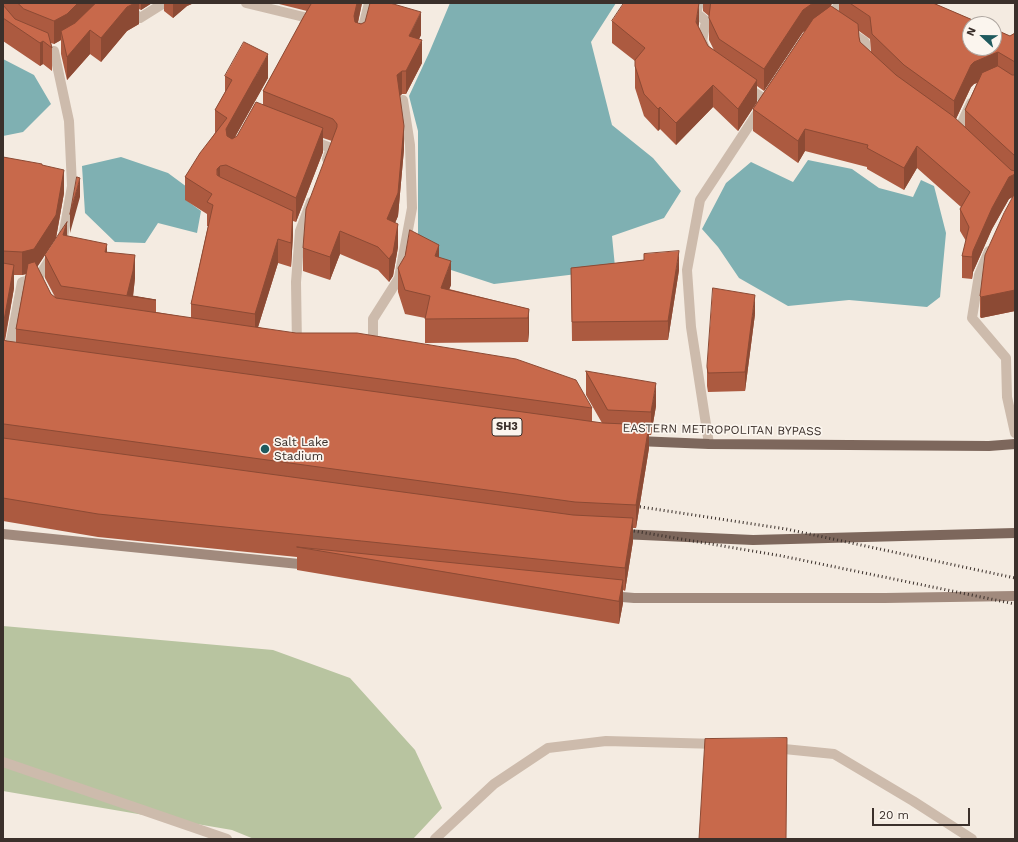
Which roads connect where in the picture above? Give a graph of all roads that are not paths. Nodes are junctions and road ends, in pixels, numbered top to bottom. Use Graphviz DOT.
graph roads {
  1 [pos="122,3"];
  2 [pos="164,3"];
  3 [pos="246,3"];
  4 [pos="369,3"];
  5 [pos="699,3"];
  6 [pos="839,3"];
  7 [pos="831,20"];
  8 [pos="819,28"];
  9 [pos="301,32"];
  10 [pos="360,41"];
  11 [pos="65,45"];
  12 [pos="711,60"];
  13 [pos="871,65"];
  14 [pos="740,83"];
  15 [pos="973,97"];
  16 [pos="403,100"];
  17 [pos="957,133"];
  18 [pos="303,137"];
  19 [pos="323,169"];
  20 [pos="315,190"];
  21 [pos="995,239"];
  22 [pos="9,280"];
  23 [pos="22,282"];
  24 [pos="297,350"];
  25 [pos="386,350"];
  26 [pos="1011,357"];
  27 [pos="9,358"];
  28 [pos="1015,432"];
  29 [pos="626,441"];
  30 [pos="709,444"];
  31 [pos="1015,444"];
  32 [pos="613,533"];
  33 [pos="1015,533"];
  34 [pos="3,534"];
  35 [pos="318,566"];
  36 [pos="602,595"];
  37 [pos="1015,596"];
  38 [pos="728,745"];
  39 [pos="766,748"];
  40 [pos="3,762"];
  41 [pos="228,839"];
  42 [pos="435,839"];
  43 [pos="972,839"];
  1 -- 2 [label="lane"];
  3 -- 9 [label="lane"];
  4 -- 10 [label="lane"];
  5 -- 12 [label="lane"];
  6 -- 7 [label="lane"];
  7 -- 8 [label="lane"];
  7 -- 13 [label="lane"];
  11 -- 23 [label="lane"];
  14 -- 30 [label="lane"];
  15 -- 17 [label="lane"];
  16 -- 25 [label="lane"];
  18 -- 19 [label="lane"];
  20 -- 24 [label="lane"];
  21 -- 26 [label="lane"];
  22 -- 23 [label="lane"];
  23 -- 27 [label="lane"];
  26 -- 28 [label="lane"];
  29 -- 30 [label="main road, EASTERN METROPOLITAN BYPASS"];
  30 -- 31 [label="main road, EASTERN METROPOLITAN BYPASS"];
  32 -- 33 [label="main road"];
  34 -- 35 [label="street"];
  36 -- 37 [label="street"];
  38 -- 42 [label="lane"];
  39 -- 43 [label="lane"];
  40 -- 41 [label="lane"];
}
